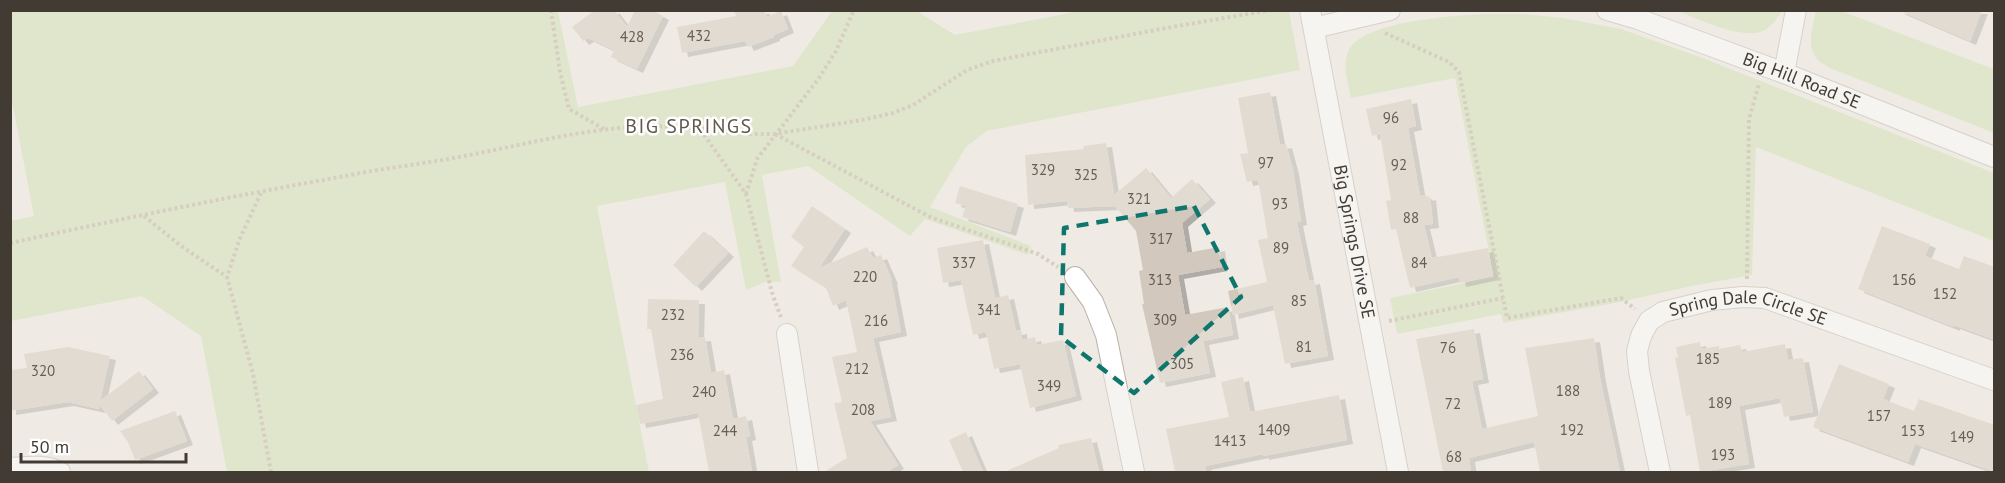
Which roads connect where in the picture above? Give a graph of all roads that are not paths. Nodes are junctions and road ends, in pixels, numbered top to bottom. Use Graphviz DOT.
graph roads {
  1 [pos="1390,10"];
  2 [pos="1607,10"];
  3 [pos="1796,10"];
  4 [pos="1312,19"];
  5 [pos="1784,73"];
  6 [pos="1995,157"];
  7 [pos="1075,277"];
  8 [pos="787,334"];
  9 [pos="1995,380"];
  10 [pos="10,468"];
  11 [pos="60,472"];
  12 [pos="808,472"];
  13 [pos="1134,472"];
  14 [pos="1398,472"];
  15 [pos="1660,472"];
  1 -- 4 [label="street"];
  2 -- 5 [label="street, Big Hill Road SE"];
  3 -- 5 [label="street"];
  4 -- 14 [label="street, Big Springs Drive SE"];
  5 -- 6 [label="street, Big Hill Road SE"];
  7 -- 13 [label="street"];
  8 -- 12 [label="street"];
  9 -- 15 [label="street, Spring Dale Circle SE"];
  10 -- 11 [label="street"];
}
